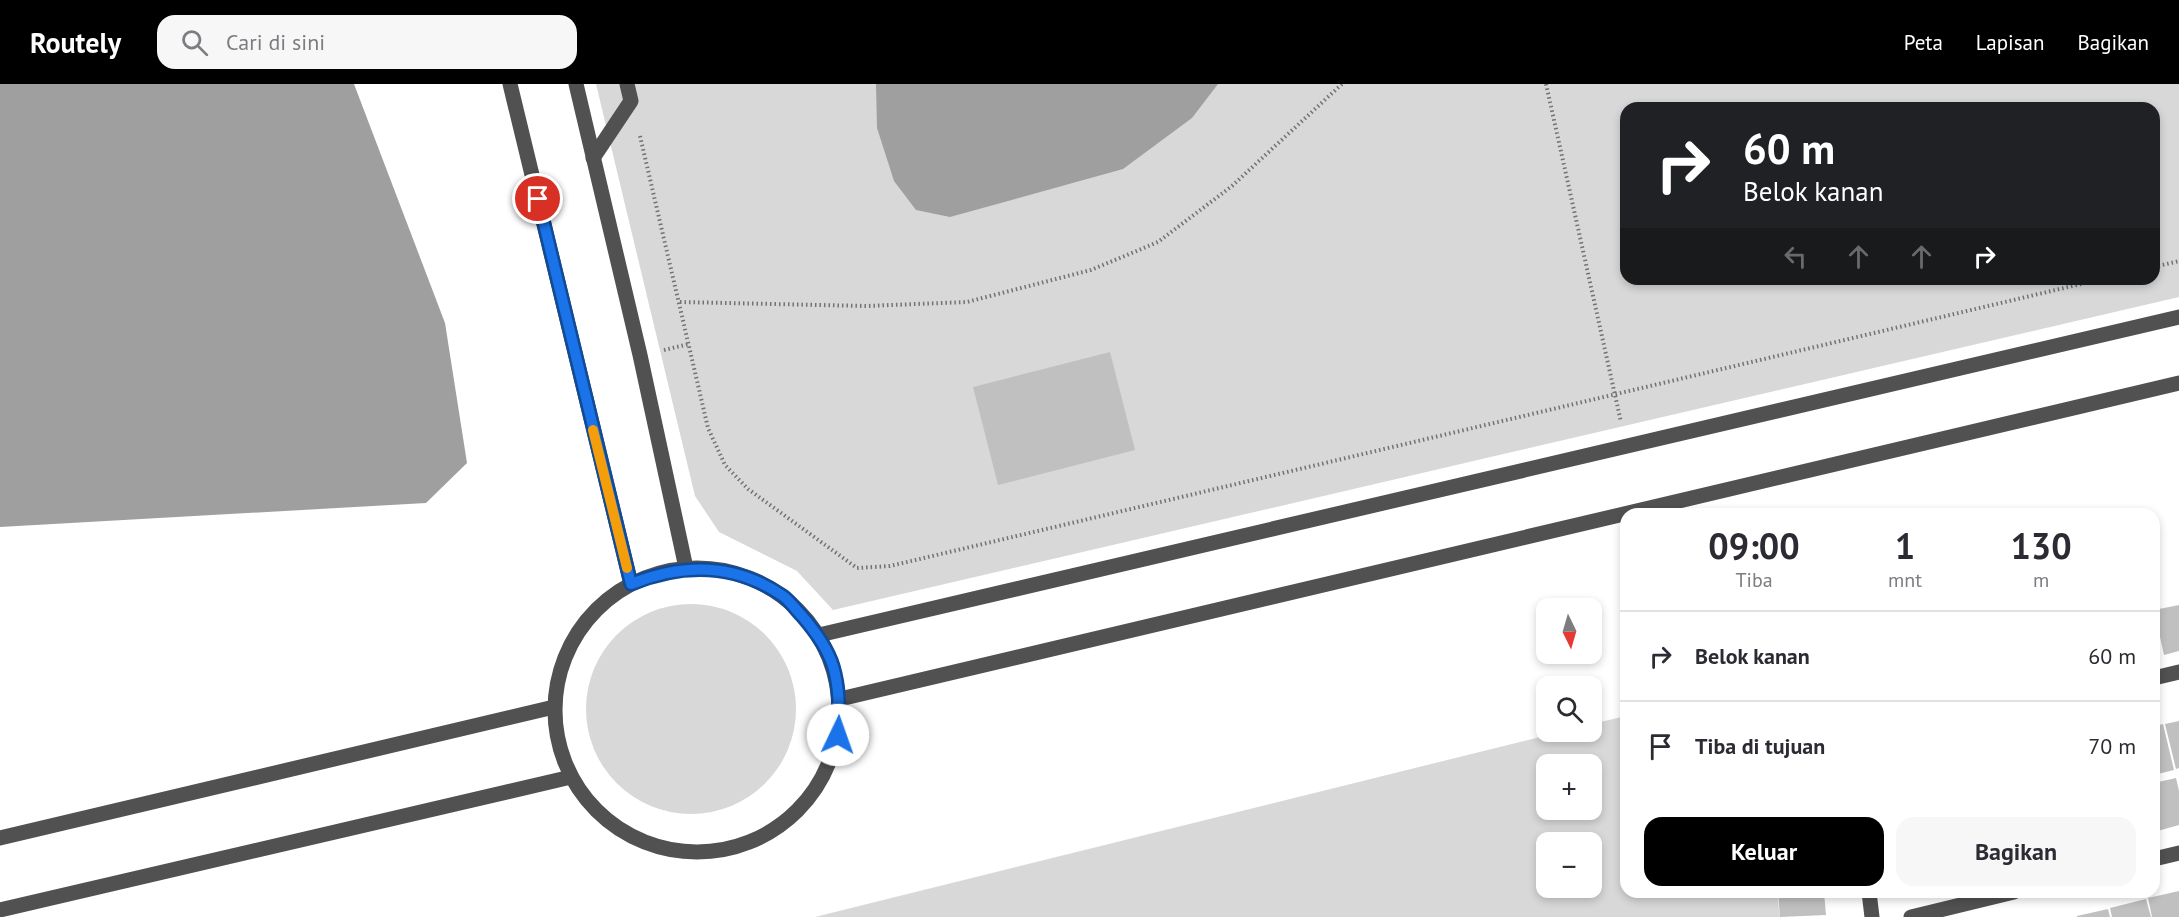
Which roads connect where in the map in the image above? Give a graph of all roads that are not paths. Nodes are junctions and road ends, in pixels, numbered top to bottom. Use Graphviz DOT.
graph roads {
  1 [pos="510,84"];
  2 [pos="576,84"];
  3 [pos="627,84"];
  4 [pos="593,158"];
  5 [pos="2179,317"];
  6 [pos="2179,383"];
  7 [pos="1649,508"];
  8 [pos="1620,515"];
  9 [pos="686,568"];
  10 [pos="631,584"];
  11 [pos="819,635"];
  12 [pos="2179,672"];
  13 [pos="2160,677"];
  14 [pos="840,699"];
  15 [pos="554,706"];
  16 [pos="571,777"];
  17 [pos="0,838"];
  18 [pos="2179,853"];
  19 [pos="2160,858"];
  20 [pos="1870,898"];
  21 [pos="1989,898"];
  22 [pos="0,910"];
  23 [pos="1872,917"];
  24 [pos="1911,917"];
  1 -- 10 [label="street"];
  2 -- 4 [label="street"];
  3 -- 4 [label="street"];
  4 -- 9 [label="street"];
  5 -- 11 [label="street"];
  6 -- 7 [label="street"];
  8 -- 14 [label="street"];
  9 -- 10 [label="street"];
  9 -- 11 [label="street"];
  10 -- 15 [label="street"];
  11 -- 14 [label="street"];
  12 -- 13 [label="street"];
  14 -- 16 [label="street"];
  15 -- 16 [label="street"];
  15 -- 17 [label="street"];
  16 -- 22 [label="street"];
  18 -- 19 [label="street"];
  20 -- 23 [label="street"];
  21 -- 24 [label="street"];
}
